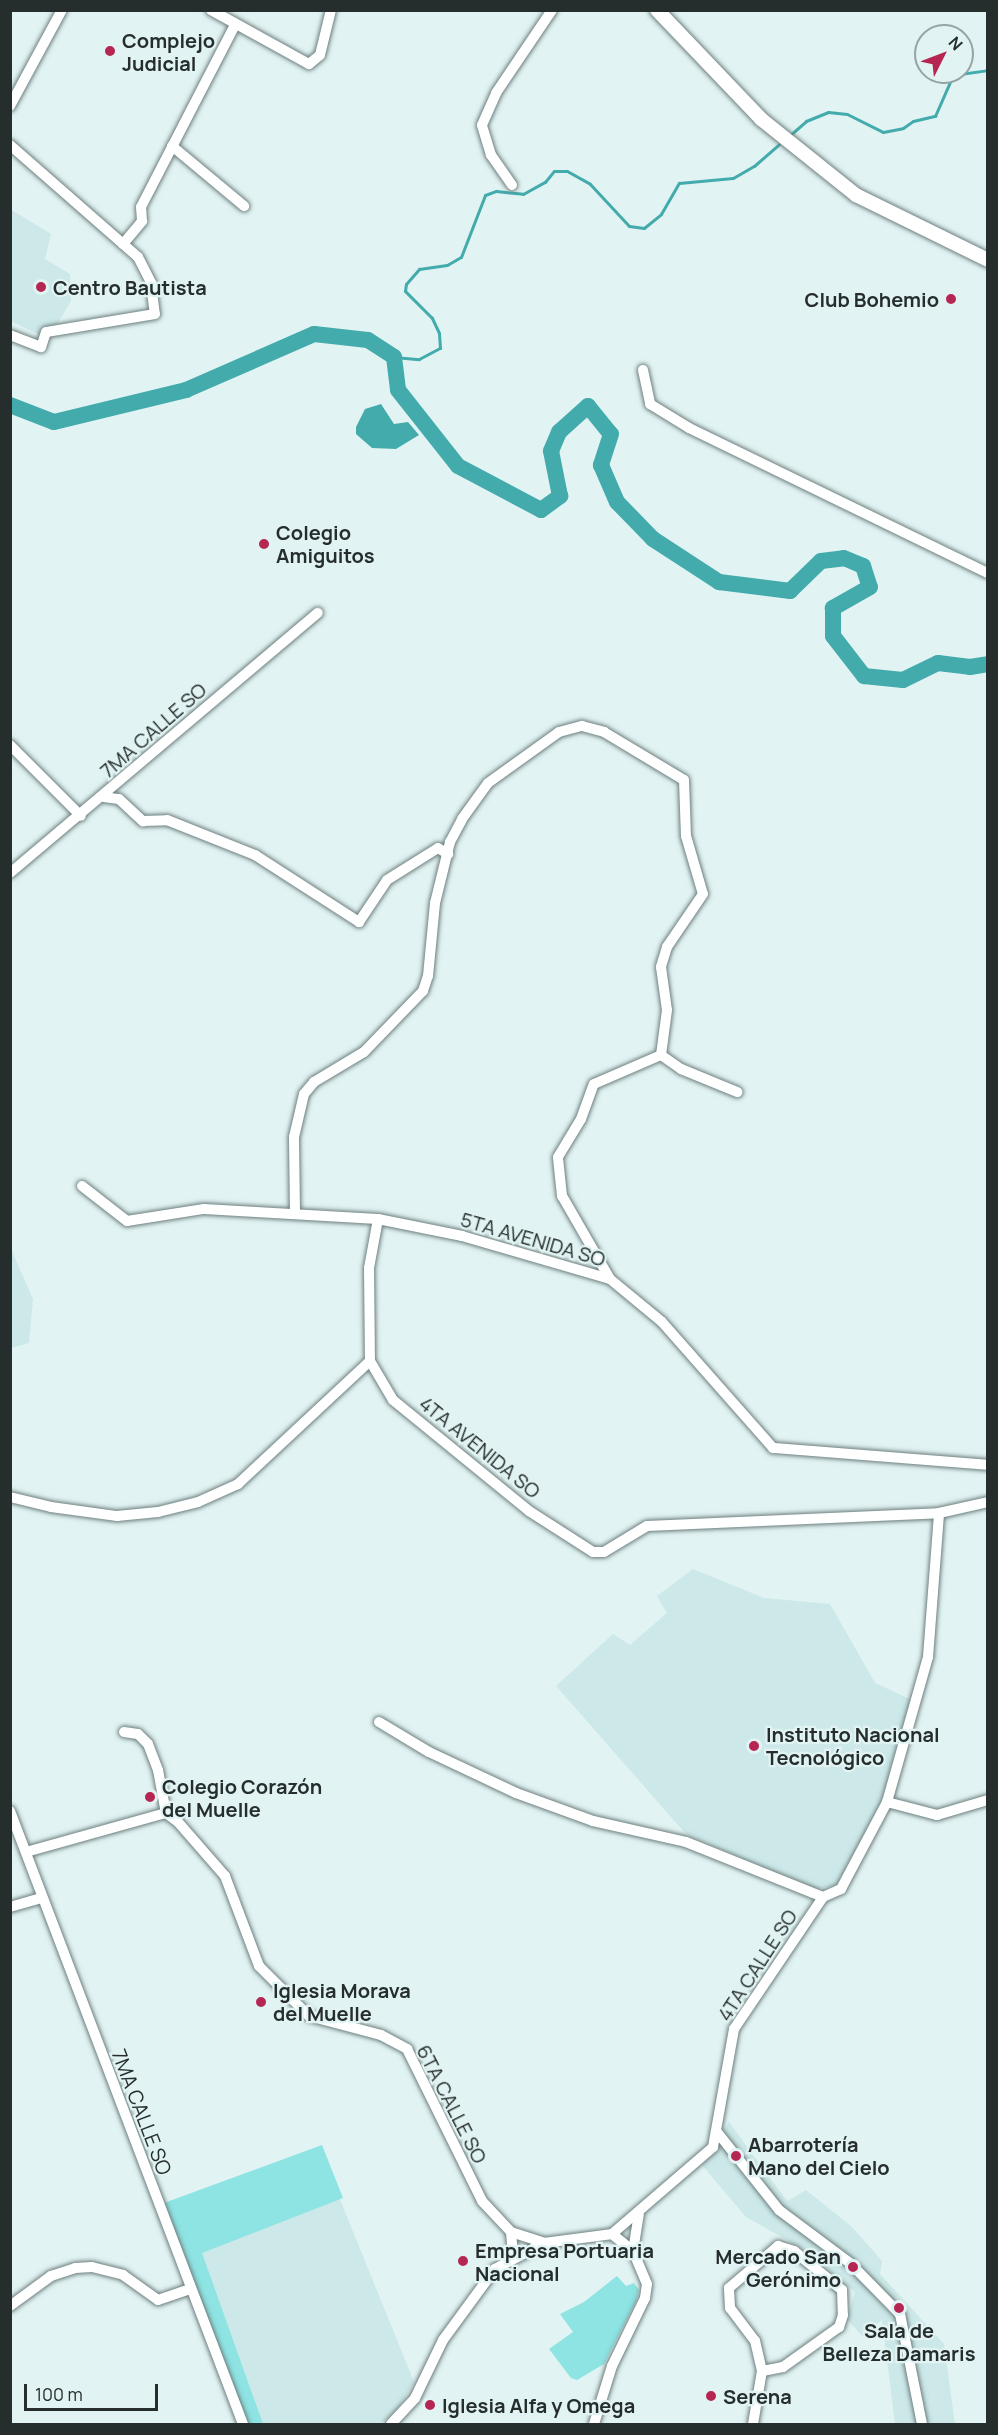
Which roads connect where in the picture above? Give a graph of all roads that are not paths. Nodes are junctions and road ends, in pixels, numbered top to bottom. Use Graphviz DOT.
graph roads {
  1 [pos="62,10"];
  2 [pos="211,10"];
  3 [pos="331,10"];
  4 [pos="552,10"];
  5 [pos="657,10"];
  6 [pos="235,24"];
  7 [pos="10,106"];
  8 [pos="10,145"];
  9 [pos="172,146"];
  10 [pos="512,185"];
  11 [pos="244,206"];
  12 [pos="123,244"];
  13 [pos="987,260"];
  14 [pos="10,335"];
  15 [pos="643,370"];
  16 [pos="987,573"];
  17 [pos="318,613"];
  18 [pos="10,746"];
  19 [pos="104,797"];
  20 [pos="81,816"];
  21 [pos="448,854"];
  22 [pos="10,873"];
  23 [pos="661,1055"];
  24 [pos="737,1092"];
  25 [pos="82,1186"];
  26 [pos="294,1212"];
  27 [pos="378,1219"];
  28 [pos="610,1279"];
  29 [pos="370,1361"];
  30 [pos="987,1465"];
  31 [pos="10,1497"];
  32 [pos="987,1502"];
  33 [pos="939,1513"];
  34 [pos="379,1722"];
  35 [pos="124,1732"];
  36 [pos="987,1800"];
  37 [pos="887,1802"];
  38 [pos="10,1811"];
  39 [pos="166,1813"];
  40 [pos="26,1852"];
  41 [pos="823,1897"];
  42 [pos="41,1898"];
  43 [pos="10,1907"];
  44 [pos="717,2132"];
  45 [pos="640,2212"];
  46 [pos="512,2232"];
  47 [pos="612,2234"];
  48 [pos="544,2243"];
  49 [pos="633,2251"];
  50 [pos="513,2257"];
  51 [pos="190,2289"];
  52 [pos="10,2306"];
  53 [pos="762,2371"];
  54 [pos="243,2424"];
  55 [pos="391,2424"];
  56 [pos="594,2424"];
  57 [pos="753,2424"];
  58 [pos="922,2424"];
  1 -- 7 [label="street"];
  2 -- 6 [label="street"];
  3 -- 6 [label="street"];
  4 -- 10 [label="street"];
  5 -- 13 [label="main road"];
  6 -- 9 [label="street"];
  8 -- 12 [label="street"];
  9 -- 11 [label="street"];
  9 -- 12 [label="street"];
  12 -- 14 [label="street"];
  15 -- 16 [label="street"];
  17 -- 19 [label="street, 7MA CALLE SO"];
  18 -- 20 [label="street"];
  19 -- 20 [label="street, 7MA CALLE SO"];
  19 -- 21 [label="street"];
  20 -- 22 [label="street, 7MA CALLE SO"];
  21 -- 23 [label="street"];
  21 -- 26 [label="street"];
  23 -- 24 [label="street"];
  23 -- 28 [label="street"];
  25 -- 26 [label="street, 5TA AVENIDA SO"];
  26 -- 27 [label="street, 5TA AVENIDA SO"];
  27 -- 28 [label="street, 5TA AVENIDA SO"];
  27 -- 29 [label="street"];
  28 -- 30 [label="street, 5TA AVENIDA SO"];
  29 -- 31 [label="street"];
  29 -- 33 [label="street, 4TA AVENIDA SO"];
  32 -- 33 [label="street, 4TA AVENIDA SO"];
  33 -- 37 [label="street, 4TA CALLE SO"];
  34 -- 41 [label="street"];
  35 -- 39 [label="street"];
  36 -- 37 [label="street"];
  37 -- 41 [label="street, 4TA CALLE SO"];
  38 -- 40 [label="street, 7MA CALLE SO"];
  39 -- 40 [label="street"];
  39 -- 46 [label="street, 6TA CALLE SO"];
  40 -- 42 [label="street, 7MA CALLE SO"];
  41 -- 44 [label="street, 4TA CALLE SO"];
  42 -- 43 [label="street"];
  42 -- 51 [label="street, 7MA CALLE SO"];
  44 -- 45 [label="street, 4TA CALLE SO"];
  44 -- 58 [label="street"];
  45 -- 47 [label="street, 4TA CALLE SO"];
  45 -- 49 [label="street"];
  46 -- 48 [label="street, 6TA CALLE SO"];
  46 -- 50 [label="street"];
  47 -- 48 [label="street"];
  47 -- 49 [label="street"];
  48 -- 50 [label="street"];
  49 -- 56 [label="street"];
  50 -- 55 [label="street"];
  51 -- 52 [label="street"];
  51 -- 54 [label="street, 7MA CALLE SO"];
  53 -- 53 [label="street"];
  53 -- 57 [label="street"];
}
